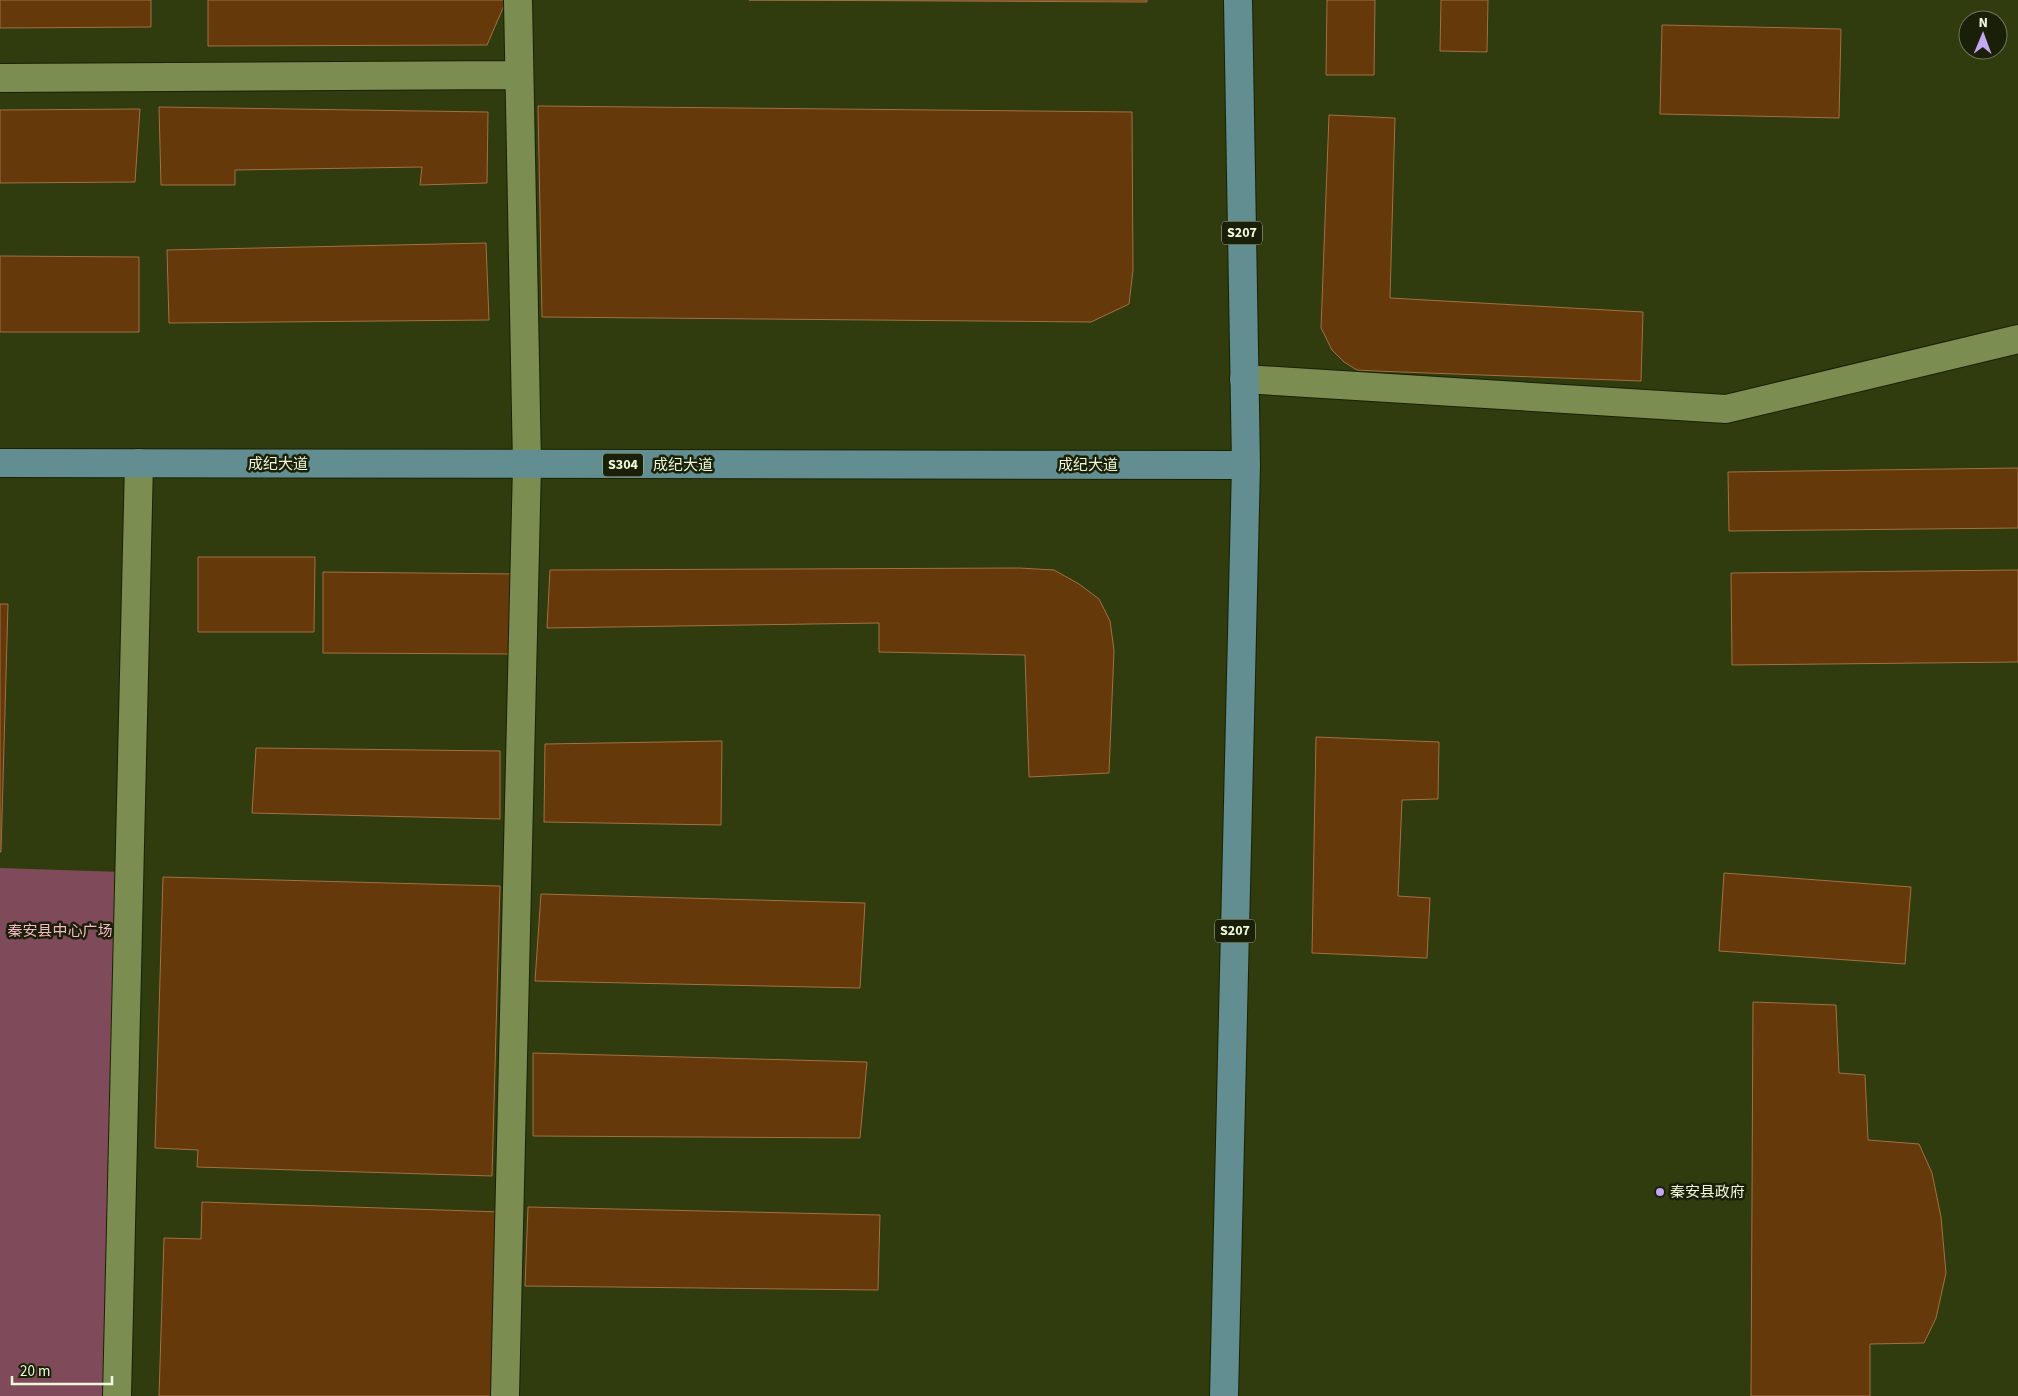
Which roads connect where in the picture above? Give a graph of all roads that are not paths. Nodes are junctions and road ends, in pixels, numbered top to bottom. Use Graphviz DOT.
graph roads {
  1 [pos="518,0"];
  2 [pos="1238,0"];
  3 [pos="519,75"];
  4 [pos="0,78"];
  5 [pos="2018,339"];
  6 [pos="1244,379"];
  7 [pos="0,463"];
  8 [pos="139,463"];
  9 [pos="527,464"];
  10 [pos="1246,465"];
  11 [pos="117,1396"];
  12 [pos="505,1396"];
  13 [pos="1224,1396"];
  1 -- 3 [label="street"];
  2 -- 6 [label="main road, S207"];
  3 -- 4 [label="street"];
  3 -- 9 [label="street"];
  5 -- 6 [label="street"];
  6 -- 10 [label="main road, S207"];
  7 -- 8 [label="main road, 成纪大道 / S304"];
  8 -- 9 [label="main road, 成纪大道 / S304"];
  8 -- 11 [label="street"];
  9 -- 10 [label="main road, 成纪大道 / S304"];
  9 -- 12 [label="street"];
  10 -- 13 [label="main road, S207"];
}
